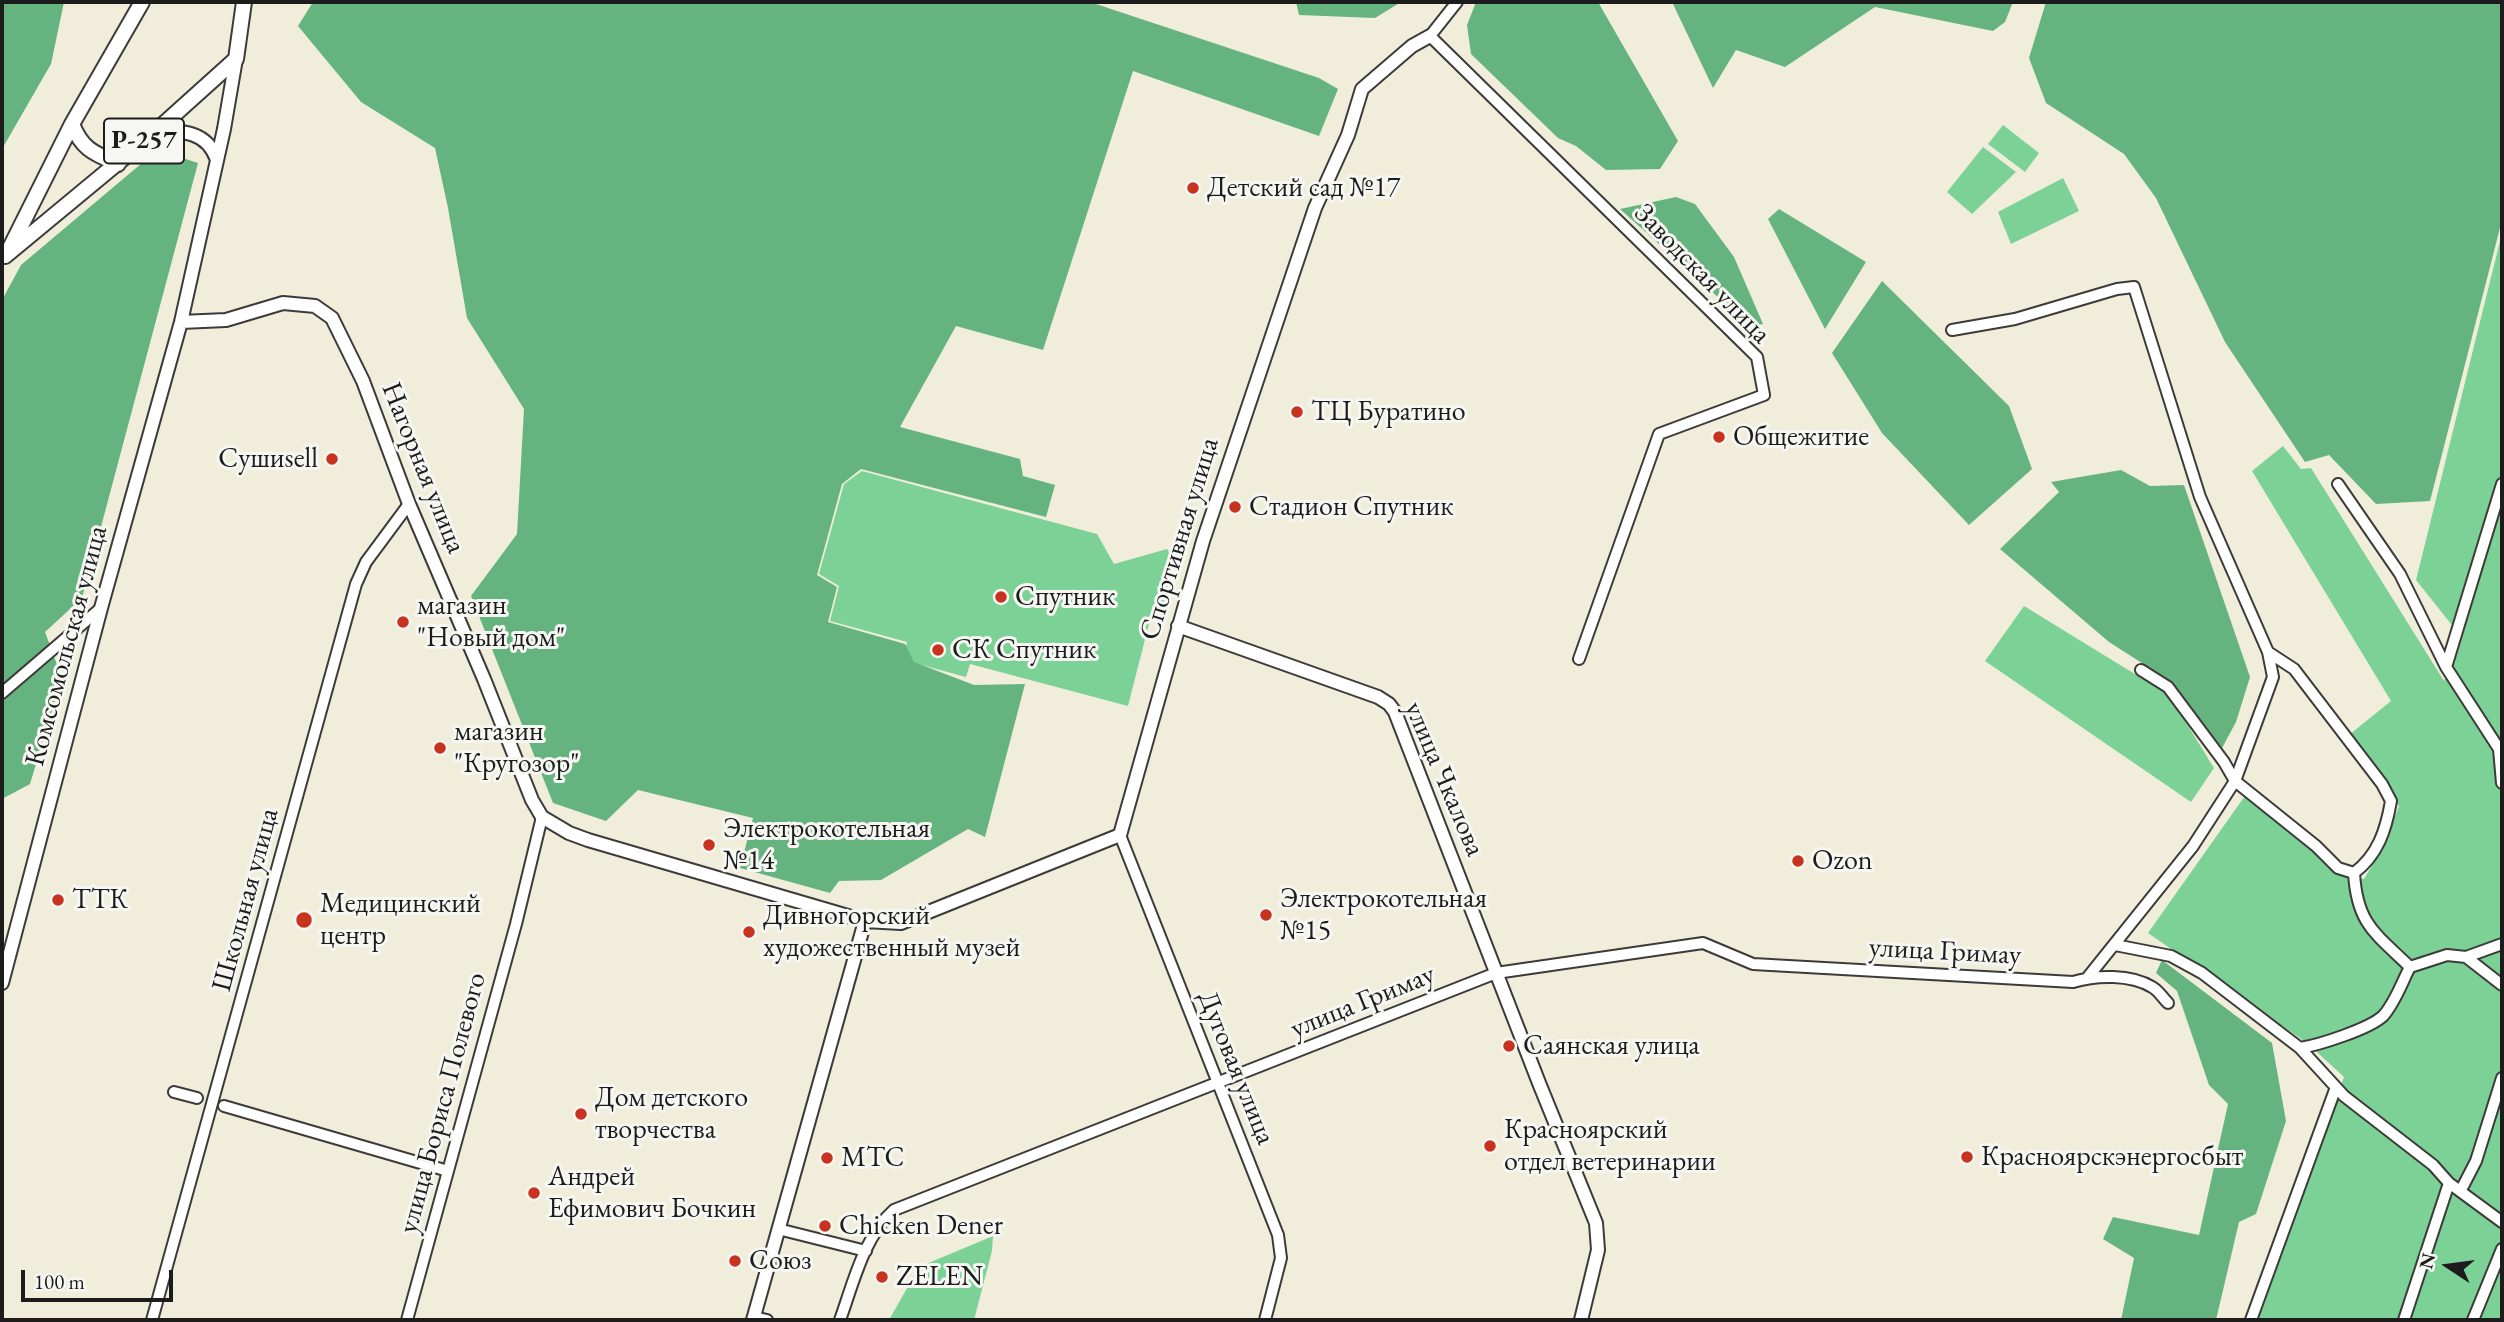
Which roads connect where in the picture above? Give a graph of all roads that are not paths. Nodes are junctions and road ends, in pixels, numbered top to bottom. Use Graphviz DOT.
graph roads {
  1 [pos="133,2"];
  2 [pos="142,2"];
  3 [pos="244,2"];
  4 [pos="1457,2"];
  5 [pos="132,19"];
  6 [pos="1430,36"];
  7 [pos="236,59"];
  8 [pos="72,124"];
  9 [pos="156,131"];
  10 [pos="217,160"];
  11 [pos="118,164"];
  12 [pos="4,260"];
  13 [pos="181,322"];
  14 [pos="1952,330"];
  15 [pos="2338,484"];
  16 [pos="2502,484"];
  17 [pos="409,504"];
  18 [pos="101,608"];
  19 [pos="1178,626"];
  20 [pos="2268,652"];
  21 [pos="1579,659"];
  22 [pos="2446,667"];
  23 [pos="2141,670"];
  24 [pos="2,692"];
  25 [pos="2235,781"];
  26 [pos="2502,783"];
  27 [pos="542,817"];
  28 [pos="1120,835"];
  29 [pos="2354,873"];
  30 [pos="865,921"];
  31 [pos="2502,944"];
  32 [pos="2116,945"];
  33 [pos="2466,957"];
  34 [pos="2410,967"];
  35 [pos="1496,973"];
  36 [pos="2088,977"];
  37 [pos="2,983"];
  38 [pos="2502,985"];
  39 [pos="2168,1003"];
  40 [pos="2300,1048"];
  41 [pos="2502,1078"];
  42 [pos="1217,1084"];
  43 [pos="2336,1087"];
  44 [pos="174,1092"];
  45 [pos="197,1098"];
  46 [pos="225,1106"];
  47 [pos="448,1171"];
  48 [pos="2449,1183"];
  49 [pos="2461,1190"];
  50 [pos="2502,1222"];
  51 [pos="778,1229"];
  52 [pos="2502,1249"];
  53 [pos="866,1251"];
  54 [pos="758,1319"];
  55 [pos="152,1320"];
  56 [pos="407,1320"];
  57 [pos="840,1320"];
  58 [pos="1265,1320"];
  59 [pos="1581,1320"];
  60 [pos="2251,1320"];
  61 [pos="2404,1320"];
  62 [pos="2473,1320"];
  1 -- 5 [label="street"];
  2 -- 5 [label="highway, Р-257"];
  3 -- 7 [label="highway"];
  4 -- 6 [label="street"];
  5 -- 8 [label="highway, Р-257"];
  6 -- 19 [label="main road, Спортивная улица"];
  6 -- 21 [label="street, Заводская улица"];
  7 -- 9 [label="highway, Р-257"];
  7 -- 10 [label="main road, Комсомольская улица"];
  8 -- 11 [label="highway, Р-257"];
  8 -- 12 [label="highway, Р-257"];
  9 -- 10 [label="main road"];
  9 -- 11 [label="highway, Р-257"];
  10 -- 13 [label="main road, Комсомольская улица"];
  11 -- 12 [label="highway, Р-257"];
  13 -- 17 [label="main road, Нагорная улица"];
  13 -- 18 [label="main road, Комсомольская улица"];
  14 -- 20 [label="street"];
  15 -- 22 [label="street"];
  16 -- 22 [label="street"];
  17 -- 27 [label="main road, Нагорная улица"];
  17 -- 55 [label="street, Школьная улица"];
  18 -- 24 [label="street"];
  18 -- 37 [label="main road, Комсомольская улица"];
  19 -- 28 [label="main road, Спортивная улица"];
  19 -- 35 [label="main road, улица Чкалова"];
  20 -- 25 [label="street"];
  20 -- 29 [label="street"];
  22 -- 26 [label="street"];
  23 -- 25 [label="street"];
  25 -- 29 [label="street"];
  25 -- 32 [label="street"];
  27 -- 30 [label="main road"];
  27 -- 47 [label="street, улица Бориса Полевого"];
  28 -- 30 [label="main road"];
  28 -- 42 [label="street, Дуговая улица"];
  29 -- 34 [label="street"];
  30 -- 51 [label="main road"];
  31 -- 33 [label="street"];
  32 -- 36 [label="street"];
  32 -- 40 [label="street"];
  33 -- 34 [label="street"];
  33 -- 38 [label="street"];
  34 -- 40 [label="street"];
  35 -- 36 [label="street, улица Гримау"];
  35 -- 42 [label="street, улица Гримау"];
  35 -- 59 [label="main road, улица Чкалова"];
  36 -- 39 [label="street, улица Гримау"];
  40 -- 43 [label="street"];
  41 -- 49 [label="street"];
  42 -- 53 [label="street, улица Гримау"];
  42 -- 58 [label="street, Дуговая улица"];
  43 -- 48 [label="street"];
  43 -- 60 [label="street"];
  44 -- 45 [label="street"];
  46 -- 47 [label="street"];
  47 -- 56 [label="street, улица Бориса Полевого"];
  48 -- 49 [label="street"];
  48 -- 61 [label="street"];
  49 -- 50 [label="street"];
  51 -- 53 [label="street"];
  51 -- 54 [label="main road"];
  52 -- 62 [label="street"];
  53 -- 57 [label="street, улица Гримау"];
}
